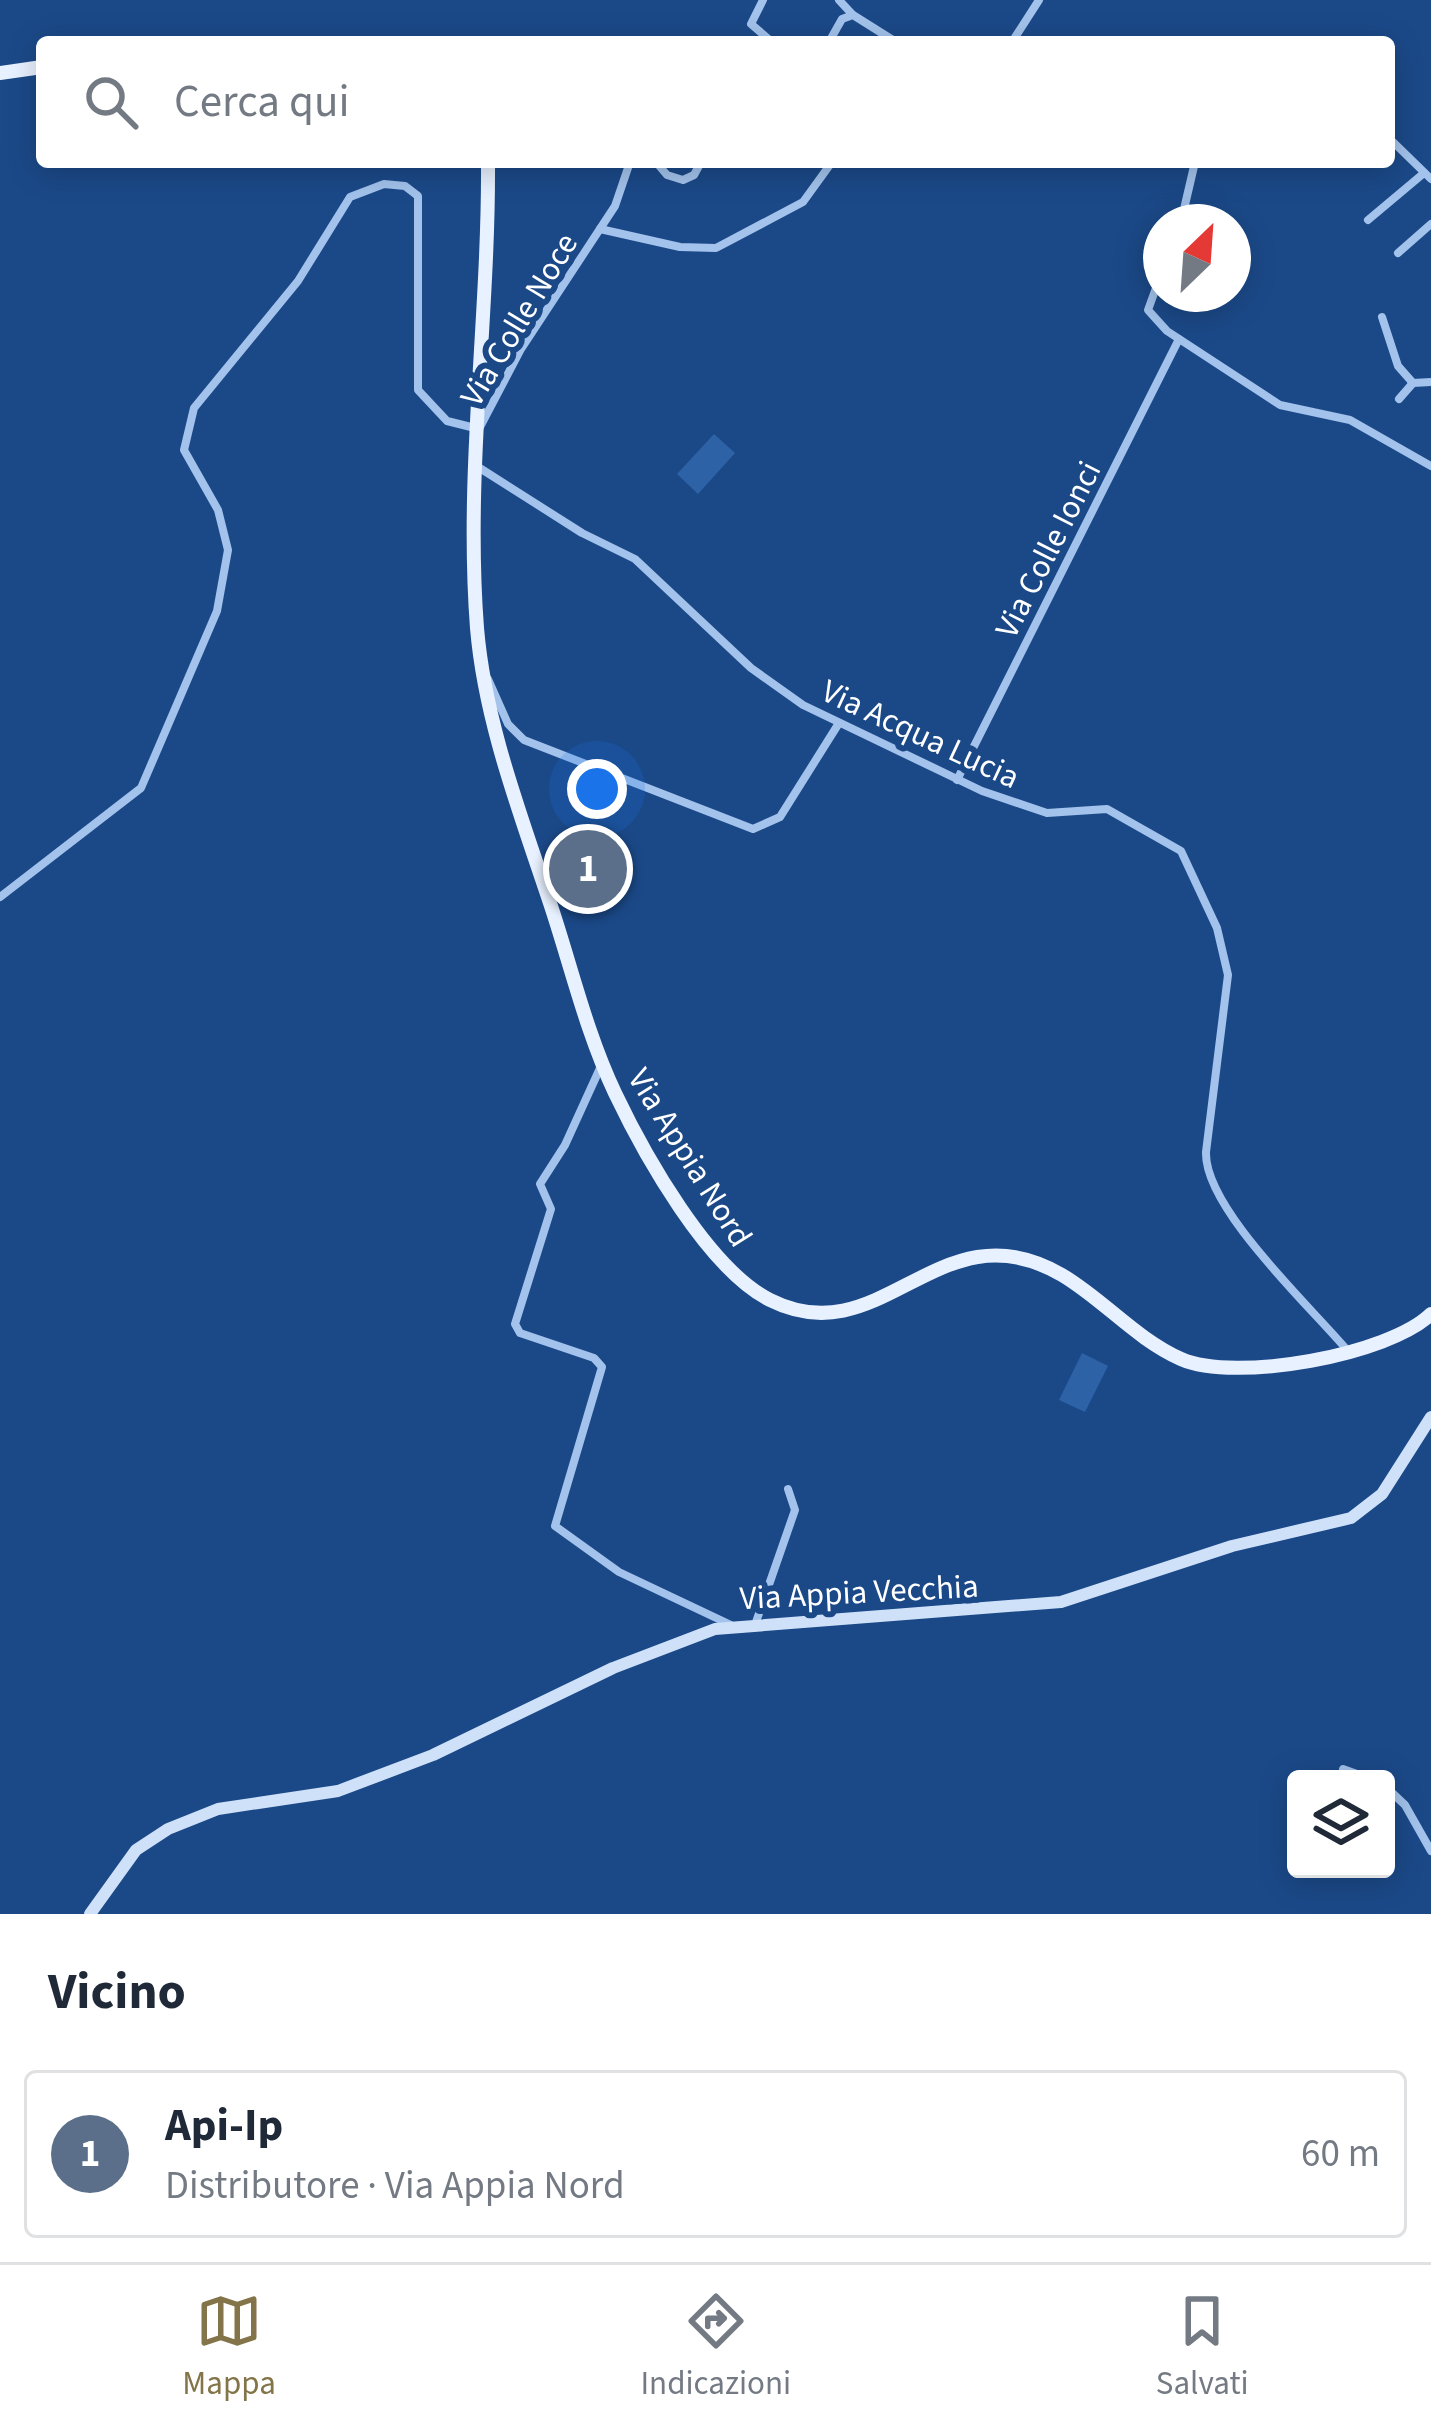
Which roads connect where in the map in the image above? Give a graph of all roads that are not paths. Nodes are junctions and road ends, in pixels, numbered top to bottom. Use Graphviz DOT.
graph roads {
  1 [pos="763,0"];
  2 [pos="839,0"];
  3 [pos="1039,0"];
  4 [pos="854,15"];
  5 [pos="765,36"];
  6 [pos="832,36"];
  7 [pos="887,36"];
  8 [pos="1016,36"];
  9 [pos="36,68"];
  10 [pos="0,73"];
  11 [pos="1395,144"];
  12 [pos="488,168"];
  13 [pos="629,168"];
  14 [pos="661,168"];
  15 [pos="697,168"];
  16 [pos="828,168"];
  17 [pos="1194,168"];
  18 [pos="1429,177"];
  19 [pos="1185,204"];
  20 [pos="1368,220"];
  21 [pos="1431,224"];
  22 [pos="599,230"];
  23 [pos="1398,253"];
  24 [pos="1149,312"];
  25 [pos="1382,316"];
  26 [pos="1179,339"];
  27 [pos="1431,382"];
  28 [pos="1413,383"];
  29 [pos="1399,400"];
  30 [pos="476,429"];
  31 [pos="474,465"];
  32 [pos="1431,466"];
  33 [pos="504,481"];
  34 [pos="474,485"];
  35 [pos="482,671"];
  36 [pos="839,723"];
  37 [pos="957,780"];
  38 [pos="0,898"];
  39 [pos="602,1063"];
  40 [pos="1431,1315"];
  41 [pos="1348,1351"];
  42 [pos="1431,1417"];
  43 [pos="788,1489"];
  44 [pos="756,1622"];
  45 [pos="731,1625"];
  46 [pos="1395,1795"];
  47 [pos="1431,1851"];
  48 [pos="90,1914"];
  1 -- 5 [label="street"];
  2 -- 4 [label="street"];
  3 -- 8 [label="street"];
  4 -- 6 [label="street"];
  4 -- 7 [label="street"];
  9 -- 10 [label="main road"];
  11 -- 18 [label="street"];
  12 -- 30 [label="main road, Via Appia Nord"];
  13 -- 22 [label="street, Via Colle Noce"];
  14 -- 15 [label="street"];
  16 -- 22 [label="street, Via Colle Noce"];
  17 -- 19 [label="street"];
  18 -- 20 [label="street"];
  21 -- 23 [label="street"];
  22 -- 30 [label="street, Via Colle Noce"];
  24 -- 26 [label="street"];
  25 -- 28 [label="street"];
  26 -- 32 [label="street"];
  26 -- 37 [label="street, Via Colle Ionci"];
  27 -- 28 [label="street"];
  28 -- 29 [label="street"];
  30 -- 31 [label="main road, Via Appia Nord"];
  30 -- 38 [label="street"];
  31 -- 33 [label="street, Via Acqua Lucia"];
  31 -- 34 [label="main road, Via Appia Nord"];
  33 -- 34 [label="street"];
  33 -- 36 [label="street, Via Acqua Lucia"];
  34 -- 35 [label="main road, Via Appia Nord"];
  35 -- 36 [label="street"];
  35 -- 39 [label="main road, Via Appia Nord"];
  36 -- 37 [label="street, Via Acqua Lucia"];
  37 -- 41 [label="street, Via Acqua Lucia"];
  39 -- 41 [label="main road, Via Appia Nord"];
  39 -- 45 [label="street"];
  40 -- 41 [label="main road, Via Appia Nord"];
  42 -- 44 [label="main road, Via Appia Vecchia"];
  43 -- 44 [label="street"];
  44 -- 45 [label="main road, Via Appia Vecchia"];
  45 -- 48 [label="main road, Via Appia Vecchia"];
  46 -- 47 [label="street"];
}
